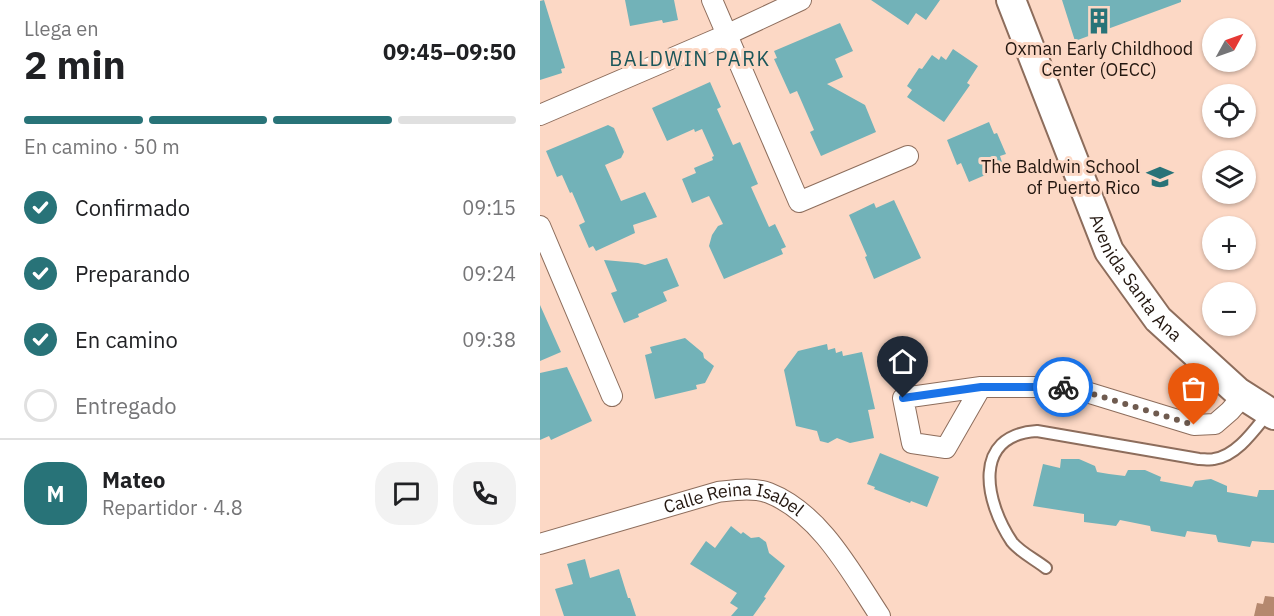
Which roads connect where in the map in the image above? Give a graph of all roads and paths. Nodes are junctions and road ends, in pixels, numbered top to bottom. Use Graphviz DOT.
graph roads {
  1 [pos="712,0"];
  2 [pos="801,0"];
  3 [pos="1011,0"];
  4 [pos="726,35"];
  5 [pos="540,115"];
  6 [pos="908,156"];
  7 [pos="540,226"];
  8 [pos="981,387"];
  9 [pos="612,396"];
  10 [pos="1244,396"];
  11 [pos="1271,414"];
  12 [pos="540,544"];
  13 [pos="1046,567"];
  14 [pos="880,616"];
  1 -- 4 [label="street"];
  2 -- 4 [label="street"];
  3 -- 10 [label="street, Avenida Santa Ana"];
  4 -- 5 [label="street"];
  4 -- 6 [label="street"];
  7 -- 9 [label="street"];
  8 -- 10 [label="street"];
  10 -- 11 [label="street, Avenida Santa Ana"];
  11 -- 13 [label="lane"];
  12 -- 14 [label="street, Calle Reina Isabel"];
}
